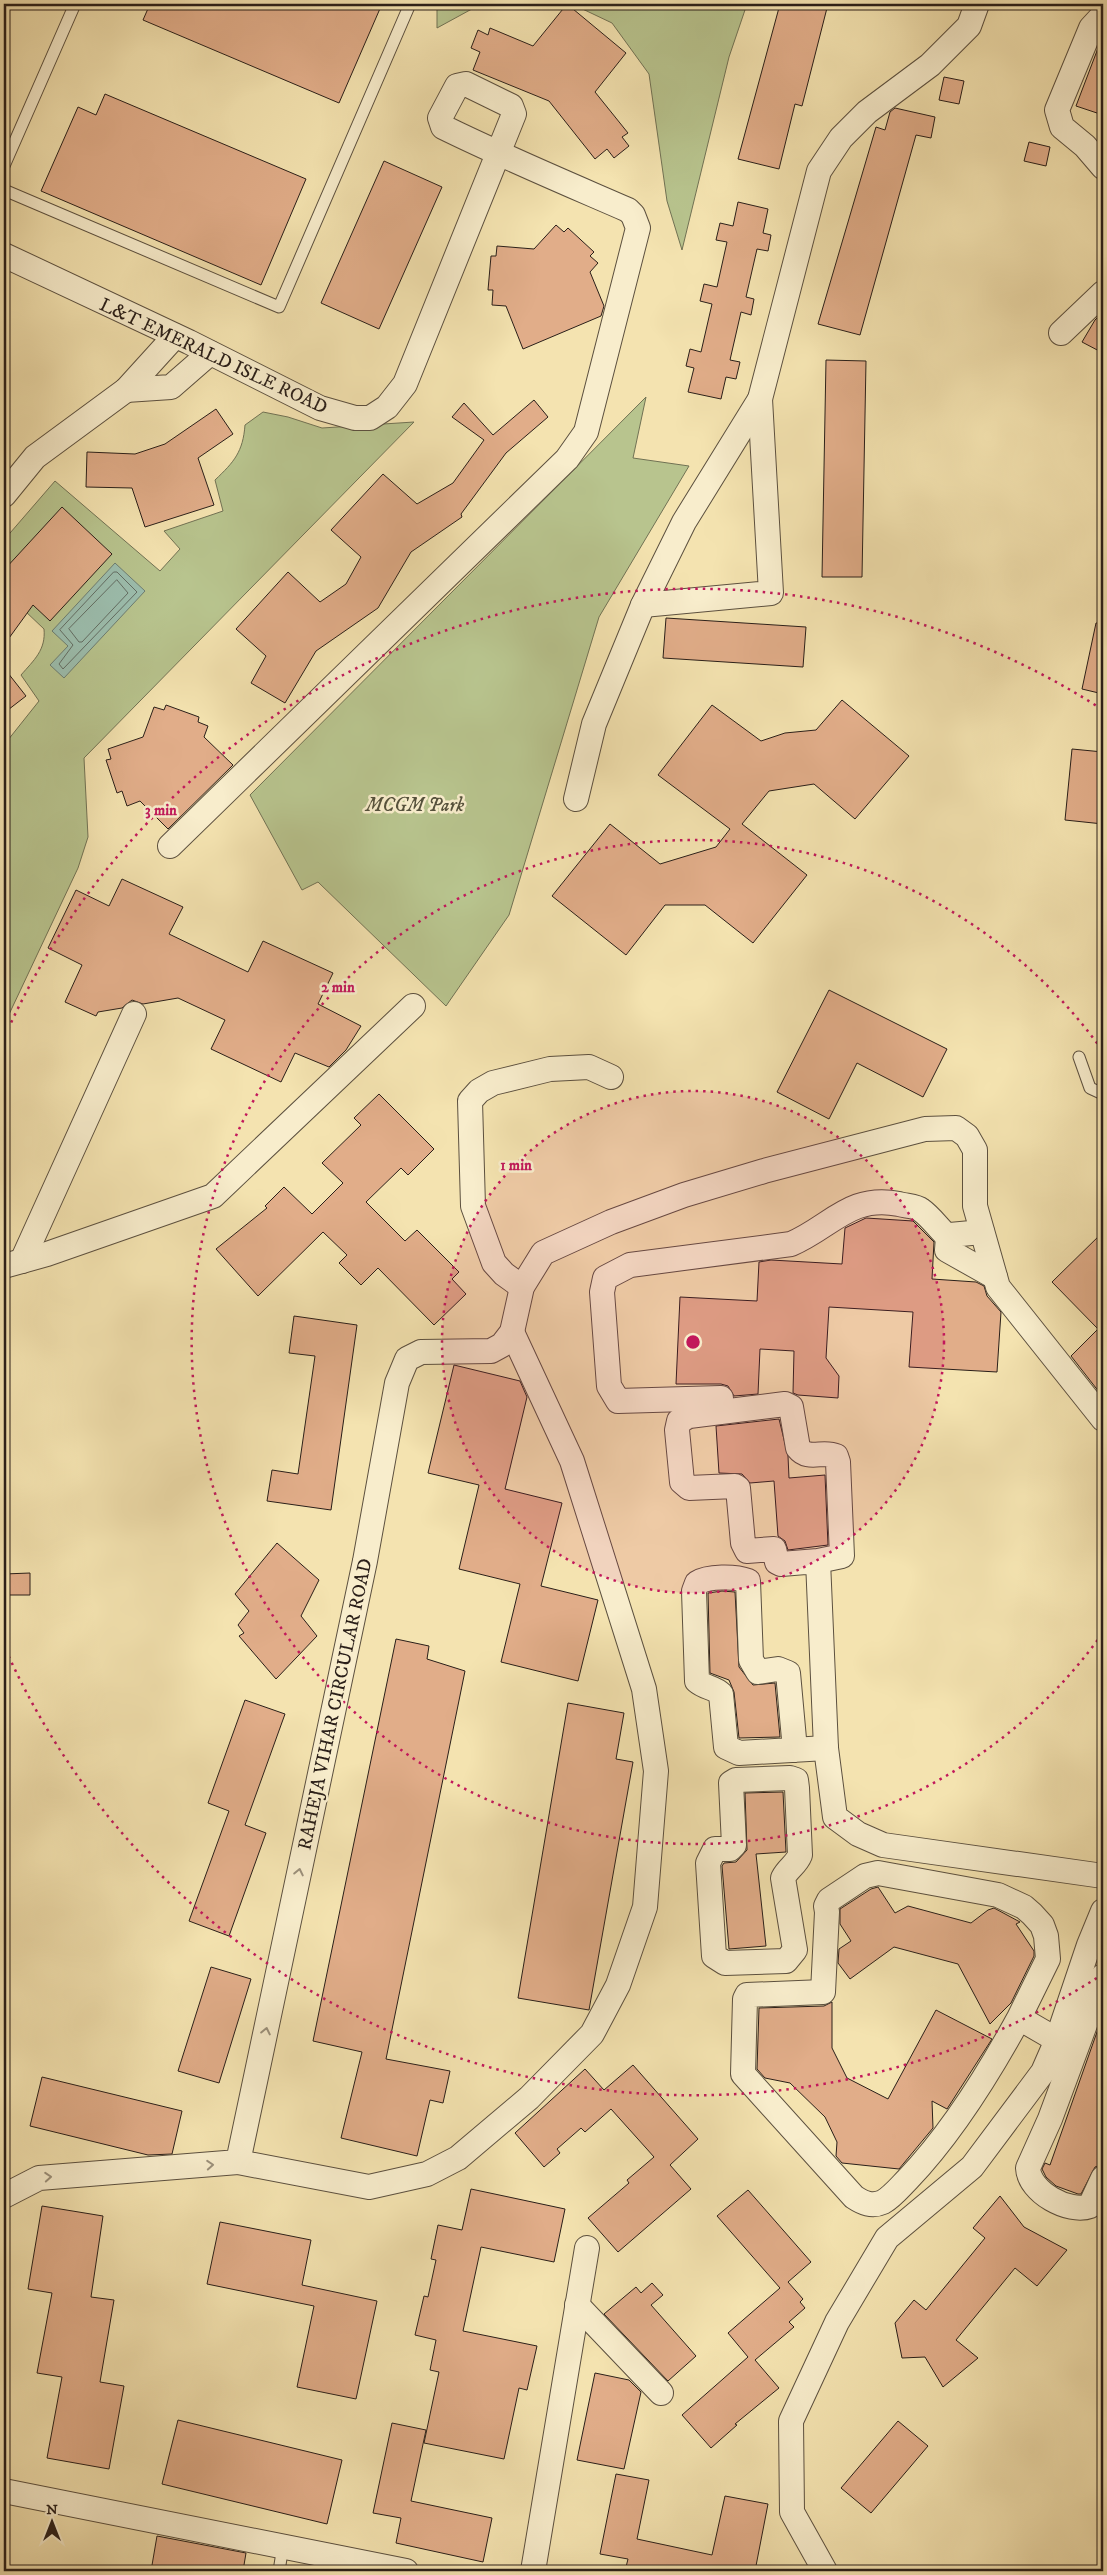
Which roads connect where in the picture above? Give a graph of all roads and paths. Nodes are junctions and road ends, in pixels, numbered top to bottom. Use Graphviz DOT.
graph roads {
  1 [pos="75,4"];
  2 [pos="410,4"];
  3 [pos="977,4"];
  4 [pos="1103,15"];
  5 [pos="4,166"];
  6 [pos="1103,167"];
  7 [pos="4,190"];
  8 [pos="4,255"];
  9 [pos="1103,293"];
  10 [pos="1061,333"];
  11 [pos="175,336"];
  12 [pos="210,353"];
  13 [pos="126,390"];
  14 [pos="760,399"];
  15 [pos="4,495"];
  16 [pos="644,605"];
  17 [pos="576,799"];
  18 [pos="170,846"];
  19 [pos="413,1006"];
  20 [pos="134,1014"];
  21 [pos="1078,1057"];
  22 [pos="611,1077"];
  23 [pos="1103,1094"];
  24 [pos="982,1232"];
  25 [pos="948,1237"];
  26 [pos="13,1263"];
  27 [pos="995,1276"];
  28 [pos="522,1287"];
  29 [pos="512,1332"];
  30 [pos="722,1398"];
  31 [pos="1103,1419"];
  32 [pos="818,1561"];
  33 [pos="826,1748"];
  34 [pos="795,1750"];
  35 [pos="798,1817"];
  36 [pos="835,1817"];
  37 [pos="1103,1876"];
  38 [pos="1103,1911"];
  39 [pos="1103,1976"];
  40 [pos="1073,1994"];
  41 [pos="1099,2003"];
  42 [pos="1019,2018"];
  43 [pos="1057,2040"];
  44 [pos="238,2162"];
  45 [pos="1103,2178"];
  46 [pos="4,2196"];
  47 [pos="587,2248"];
  48 [pos="578,2304"];
  49 [pos="661,2393"];
  50 [pos="4,2491"];
  51 [pos="283,2546"];
  52 [pos="279,2571"];
  53 [pos="406,2571"];
  54 [pos="533,2571"];
  55 [pos="825,2571"];
  1 -- 5 [label="lane"];
  2 -- 7 [label="lane"];
  3 -- 14 [label="street"];
  4 -- 6 [label="street"];
  8 -- 11 [label="street, L&T EMERALD ISLE ROAD"];
  9 -- 10 [label="street"];
  11 -- 12 [label="street, L&T EMERALD ISLE ROAD"];
  11 -- 13 [label="street"];
  12 -- 13 [label="street"];
  12 -- 18 [label="street, L&T EMERALD ISLE ROAD"];
  13 -- 15 [label="street"];
  14 -- 16 [label="street"];
  14 -- 16 [label="street"];
  16 -- 17 [label="street"];
  19 -- 26 [label="street"];
  20 -- 26 [label="street"];
  21 -- 23 [label="lane"];
  22 -- 28 [label="street"];
  24 -- 25 [label="street"];
  24 -- 27 [label="street"];
  24 -- 28 [label="street"];
  25 -- 27 [label="street"];
  25 -- 30 [label="street"];
  27 -- 31 [label="street"];
  28 -- 29 [label="street"];
  44 -- 29 [label="street, RAHEJA VIHAR CIRCULAR ROAD, one-way"];
  29 -- 44 [label="street"];
  32 -- 32 [label="street"];
  32 -- 33 [label="street"];
  33 -- 34 [label="street"];
  33 -- 36 [label="street"];
  34 -- 34 [label="street"];
  35 -- 35 [label="street"];
  35 -- 36 [label="street"];
  36 -- 37 [label="street"];
  38 -- 40 [label="street"];
  39 -- 41 [label="street"];
  40 -- 41 [label="street"];
  40 -- 43 [label="street"];
  41 -- 45 [label="street"];
  42 -- 42 [label="street"];
  42 -- 43 [label="street"];
  43 -- 55 [label="street"];
  46 -- 44 [label="street, one-way"];
  47 -- 48 [label="street"];
  48 -- 49 [label="street"];
  48 -- 54 [label="street"];
  50 -- 51 [label="street"];
  51 -- 52 [label="lane"];
  51 -- 53 [label="street"];
}
